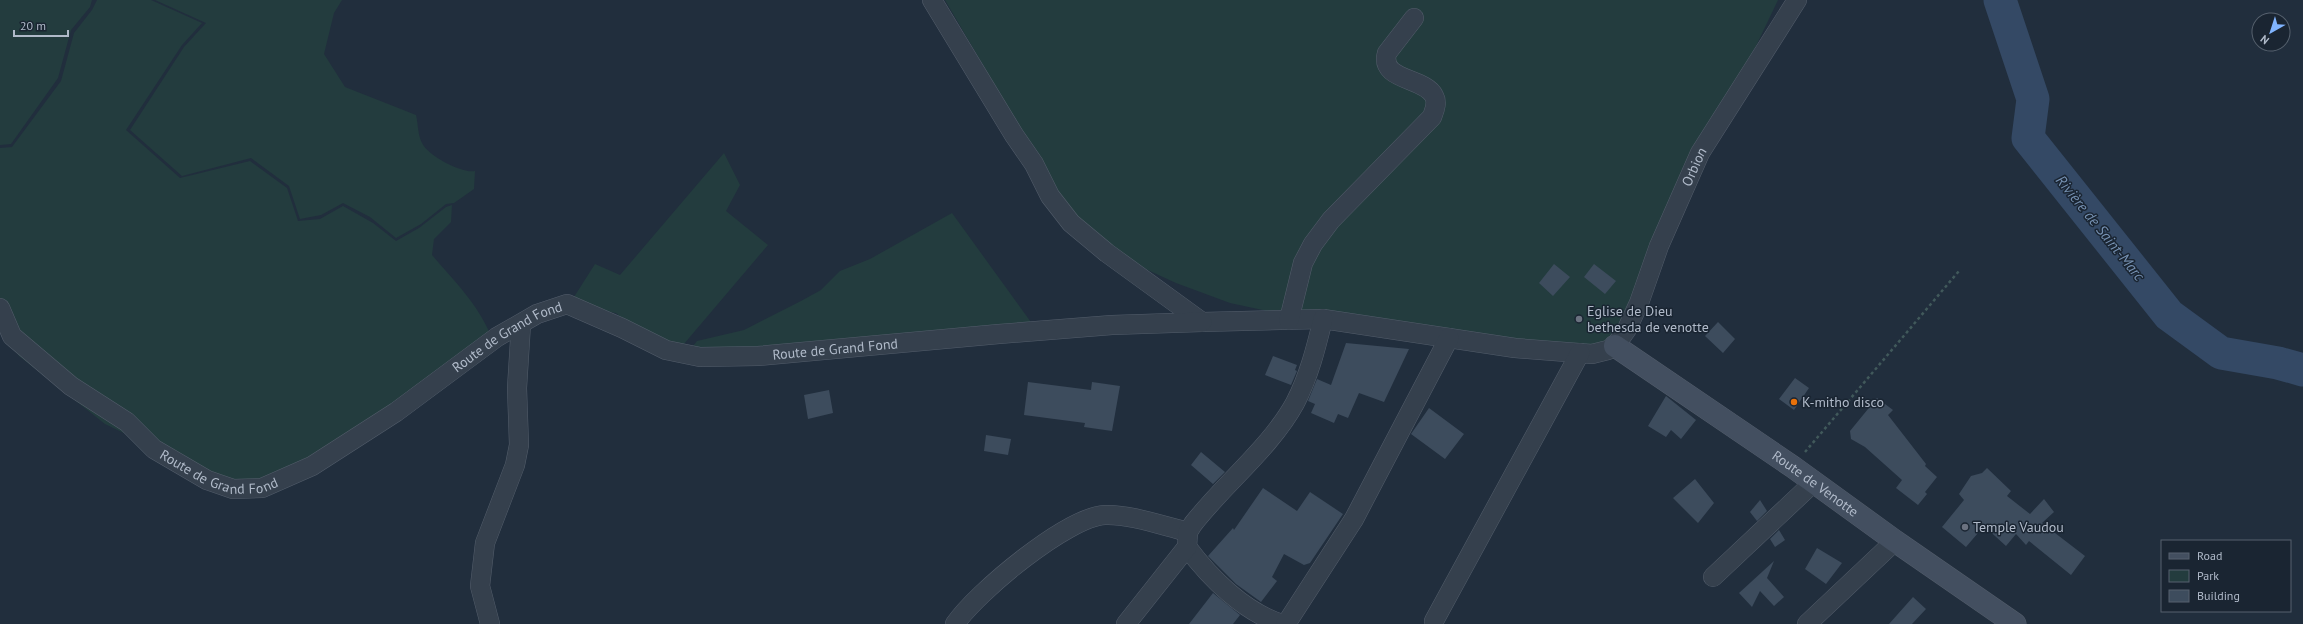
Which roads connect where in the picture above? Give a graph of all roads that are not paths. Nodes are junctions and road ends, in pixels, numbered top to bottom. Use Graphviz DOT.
graph roads {
  1 [pos="932,0"];
  2 [pos="1797,0"];
  3 [pos="1414,18"];
  4 [pos="1,314"];
  5 [pos="1323,319"];
  6 [pos="1289,320"];
  7 [pos="1202,322"];
  8 [pos="520,324"];
  9 [pos="1449,338"];
  10 [pos="1615,346"];
  11 [pos="1580,354"];
  12 [pos="1814,482"];
  13 [pos="1187,540"];
  14 [pos="1895,542"];
  15 [pos="1713,577"];
  16 [pos="1257,619"];
  17 [pos="1437,623"];
  18 [pos="490,624"];
  19 [pos="955,624"];
  20 [pos="1126,624"];
  21 [pos="1282,624"];
  22 [pos="1286,624"];
  23 [pos="1807,624"];
  24 [pos="2015,624"];
  1 -- 7 [label="street"];
  2 -- 10 [label="street, Orbion"];
  3 -- 6 [label="street"];
  4 -- 8 [label="street, Route de Grand Fond"];
  5 -- 6 [label="street, Route de Grand Fond"];
  5 -- 9 [label="street, Route de Grand Fond"];
  5 -- 13 [label="street"];
  6 -- 7 [label="street, Route de Grand Fond"];
  7 -- 8 [label="street, Route de Grand Fond"];
  8 -- 18 [label="street"];
  9 -- 11 [label="street, Route de Grand Fond"];
  9 -- 22 [label="street"];
  10 -- 11 [label="street, Route de Grand Fond"];
  10 -- 12 [label="street, Route de Venotte"];
  11 -- 17 [label="street"];
  12 -- 14 [label="street, Route de Venotte"];
  12 -- 15 [label="street"];
  13 -- 16 [label="street"];
  13 -- 19 [label="street"];
  13 -- 20 [label="street"];
  14 -- 23 [label="street"];
  14 -- 24 [label="street, Route de Venotte"];
  16 -- 21 [label="street"];
}
